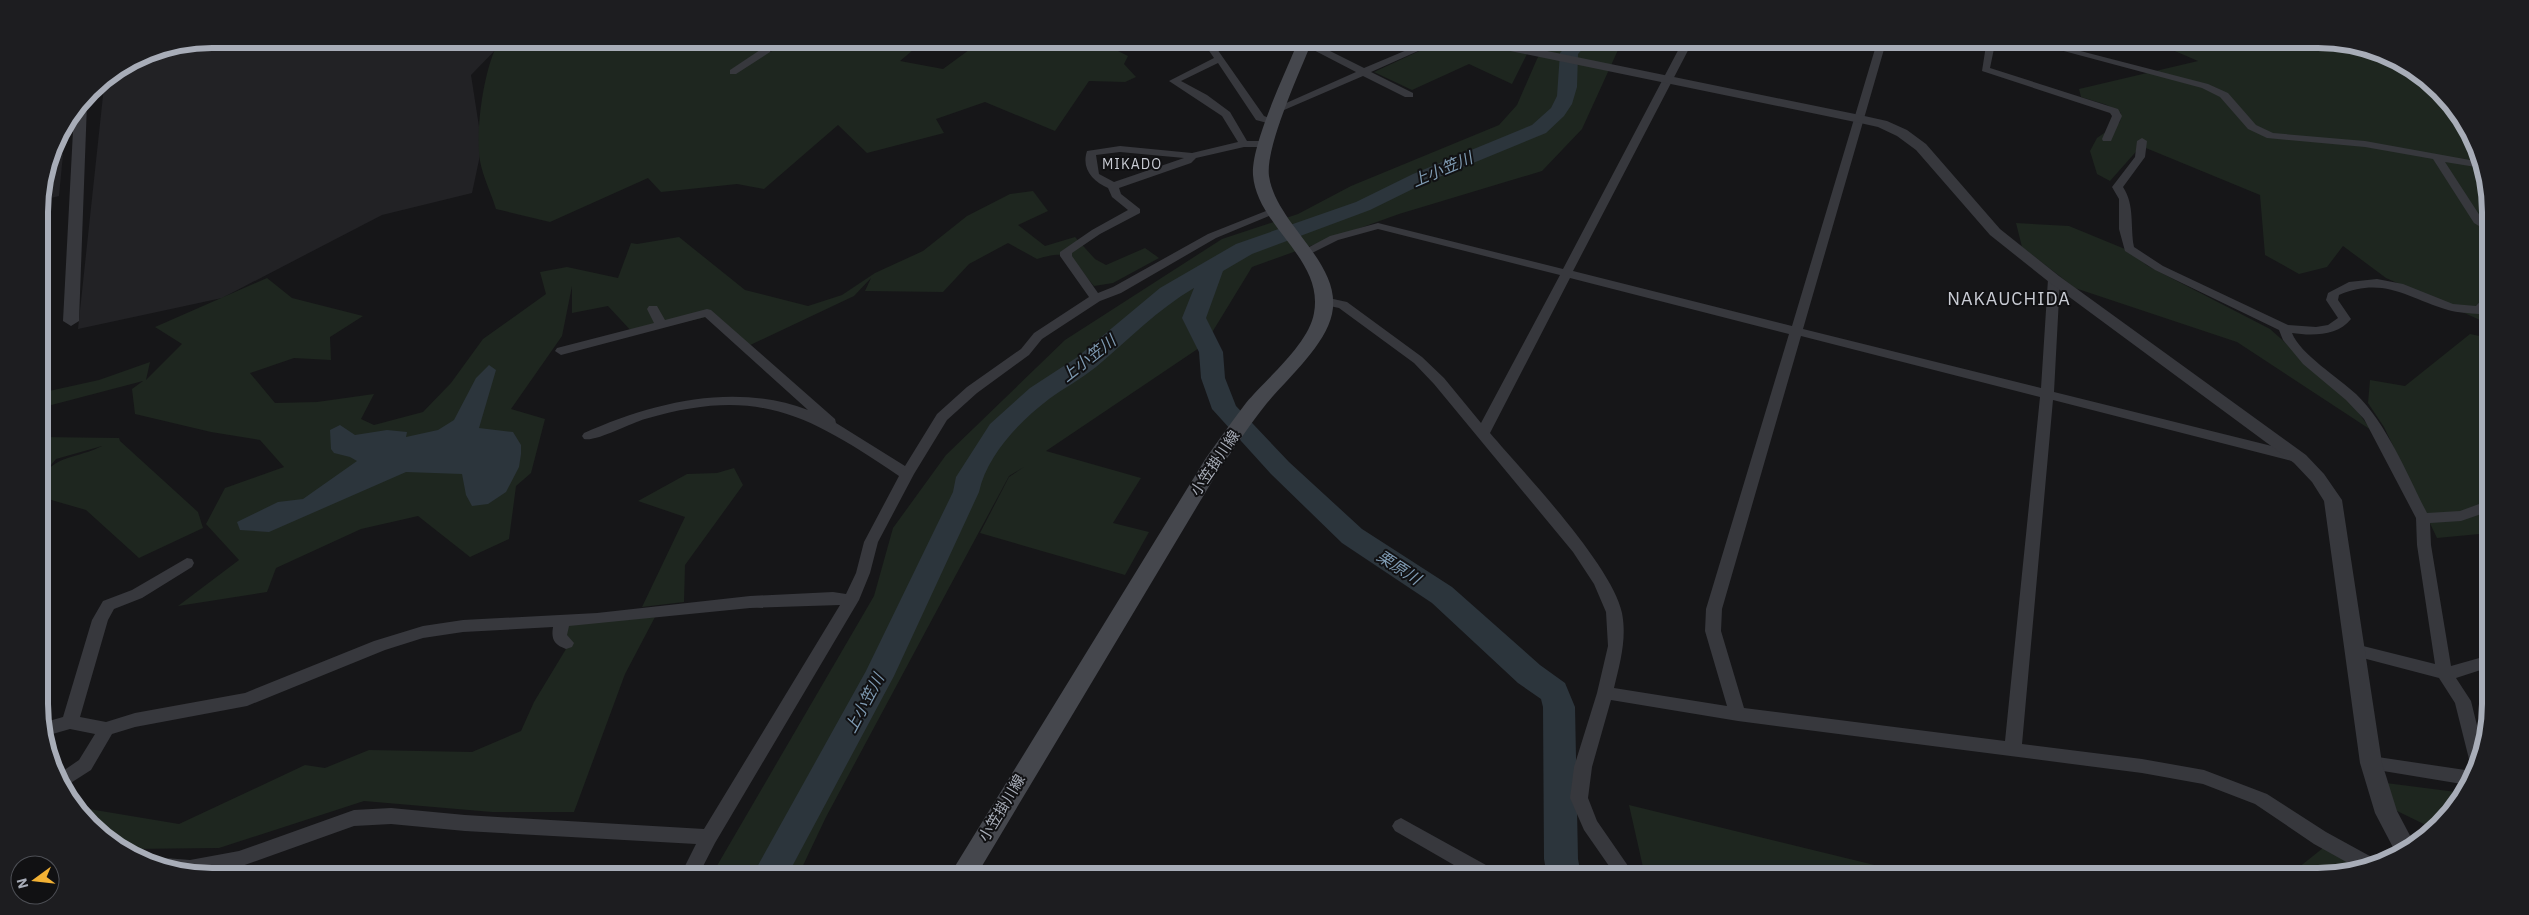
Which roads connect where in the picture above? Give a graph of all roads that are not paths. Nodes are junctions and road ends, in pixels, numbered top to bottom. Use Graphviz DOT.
graph roads {
  1 [pos="768,48"];
  2 [pos="1212,48"];
  3 [pos="1303,48"];
  4 [pos="1321,48"];
  5 [pos="1420,48"];
  6 [pos="1516,48"];
  7 [pos="1684,48"];
  8 [pos="1880,48"];
  9 [pos="1989,48"];
  10 [pos="2059,48"];
  11 [pos="1219,59"];
  12 [pos="733,72"];
  13 [pos="1366,72"];
  14 [pos="1668,79"];
  15 [pos="1409,95"];
  16 [pos="81,113"];
  17 [pos="1278,115"];
  18 [pos="1860,119"];
  19 [pos="2107,139"];
  20 [pos="2142,141"];
  21 [pos="1244,144"];
  22 [pos="1267,144"];
  23 [pos="1192,156"];
  24 [pos="2436,156"];
  25 [pos="2474,163"];
  26 [pos="1113,186"];
  27 [pos="1276,214"];
  28 [pos="2482,224"];
  29 [pos="1302,250"];
  30 [pos="1566,274"];
  31 [pos="2054,279"];
  32 [pos="1096,298"];
  33 [pos="1324,301"];
  34 [pos="2482,306"];
  35 [pos="653,309"];
  36 [pos="70,321"];
  37 [pos="661,325"];
  38 [pos="2285,328"];
  39 [pos="1797,332"];
  40 [pos="561,351"];
  41 [pos="2047,395"];
  42 [pos="840,430"];
  43 [pos="1483,434"];
  44 [pos="589,436"];
  45 [pos="2300,458"];
  46 [pos="907,474"];
  47 [pos="2482,508"];
  48 [pos="2423,518"];
  49 [pos="187,563"];
  50 [pos="851,600"];
  51 [pos="562,621"];
  52 [pos="566,643"];
  53 [pos="2355,650"];
  54 [pos="2482,664"];
  55 [pos="2444,673"];
  56 [pos="1605,693"];
  57 [pos="1738,714"];
  58 [pos="70,722"];
  59 [pos="50,728"];
  60 [pos="106,729"];
  61 [pos="2013,750"];
  62 [pos="2474,750"];
  63 [pos="2371,763"];
  64 [pos="2464,777"];
  65 [pos="65,778"];
  66 [pos="1401,826"];
  67 [pos="709,837"];
  68 [pos="2403,844"];
  69 [pos="2362,861"];
  70 [pos="198,867"];
  71 [pos="1473,867"];
  72 [pos="1620,867"];
  73 [pos="694,868"];
  74 [pos="967,868"];
  1 -- 12 [label="street"];
  2 -- 11 [label="street"];
  3 -- 17 [label="main road"];
  4 -- 13 [label="street"];
  5 -- 13 [label="street"];
  6 -- 14 [label="street"];
  7 -- 14 [label="street"];
  8 -- 18 [label="street"];
  9 -- 19 [label="street"];
  10 -- 24 [label="street"];
  11 -- 17 [label="street"];
  11 -- 21 [label="street"];
  13 -- 15 [label="street"];
  13 -- 17 [label="street"];
  14 -- 18 [label="street"];
  14 -- 30 [label="street"];
  16 -- 36 [label="street"];
  17 -- 22 [label="main road"];
  18 -- 31 [label="street"];
  18 -- 39 [label="street"];
  20 -- 38 [label="street"];
  21 -- 22 [label="street"];
  21 -- 23 [label="street"];
  22 -- 27 [label="main road"];
  23 -- 26 [label="street"];
  23 -- 26 [label="street"];
  24 -- 25 [label="street"];
  24 -- 28 [label="street"];
  26 -- 32 [label="street"];
  27 -- 29 [label="main road"];
  27 -- 32 [label="street"];
  29 -- 30 [label="street"];
  29 -- 33 [label="main road"];
  30 -- 39 [label="street"];
  30 -- 43 [label="street"];
  31 -- 41 [label="street"];
  31 -- 45 [label="street"];
  32 -- 46 [label="street"];
  33 -- 43 [label="street"];
  33 -- 74 [label="main road, 小笠掛川線"];
  34 -- 38 [label="street"];
  35 -- 37 [label="street"];
  37 -- 40 [label="street"];
  37 -- 42 [label="street"];
  38 -- 48 [label="street"];
  39 -- 41 [label="street"];
  39 -- 57 [label="street"];
  41 -- 45 [label="street"];
  41 -- 61 [label="street"];
  42 -- 44 [label="street"];
  42 -- 46 [label="street"];
  43 -- 56 [label="street"];
  45 -- 53 [label="street"];
  46 -- 50 [label="street"];
  47 -- 48 [label="street"];
  48 -- 55 [label="street"];
  49 -- 58 [label="street"];
  50 -- 51 [label="street"];
  50 -- 67 [label="street"];
  51 -- 52 [label="street"];
  51 -- 60 [label="street"];
  53 -- 55 [label="street"];
  53 -- 63 [label="street"];
  54 -- 55 [label="street"];
  55 -- 62 [label="street"];
  56 -- 57 [label="street"];
  56 -- 72 [label="street"];
  57 -- 61 [label="street"];
  58 -- 59 [label="street"];
  58 -- 60 [label="street"];
  60 -- 65 [label="street"];
  61 -- 69 [label="street"];
  63 -- 64 [label="street"];
  63 -- 68 [label="street"];
  66 -- 71 [label="street"];
  67 -- 70 [label="street"];
  67 -- 73 [label="street"];
}
